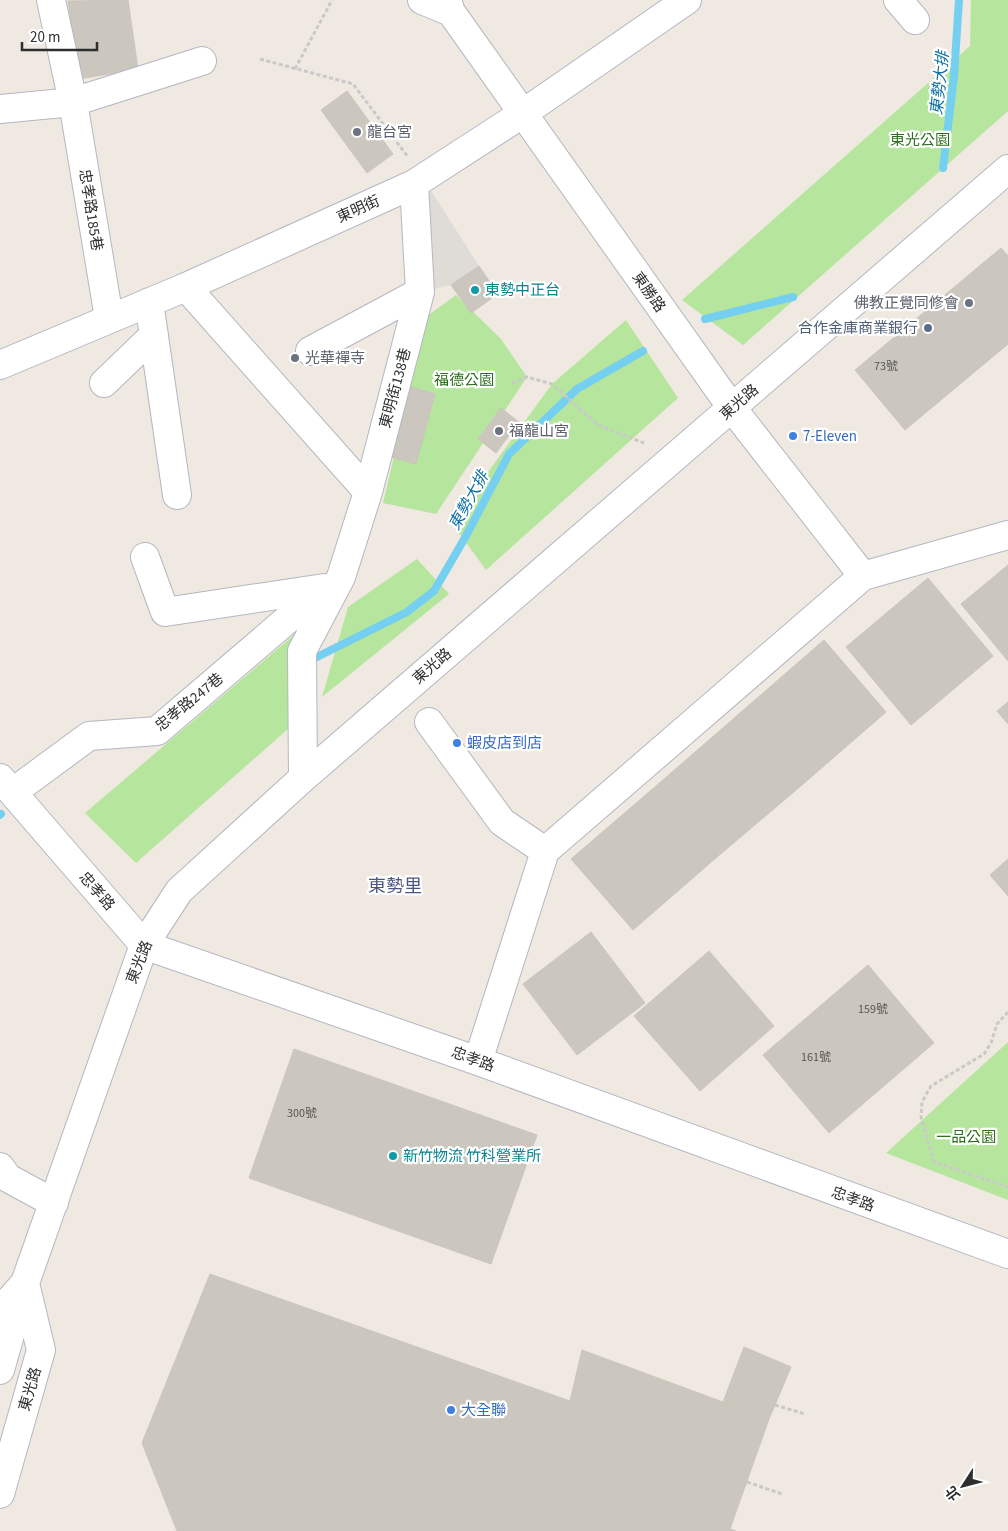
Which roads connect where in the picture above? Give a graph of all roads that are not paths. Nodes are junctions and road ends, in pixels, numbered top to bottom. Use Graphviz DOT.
graph roads {
  1 [pos="51,0"];
  2 [pos="422,0"];
  3 [pos="687,0"];
  4 [pos="449,6"];
  5 [pos="202,61"];
  6 [pos="73,102"];
  7 [pos="0,109"];
  8 [pos="522,114"];
  9 [pos="1008,169"];
  10 [pos="419,181"];
  11 [pos="186,287"];
  12 [pos="420,292"];
  13 [pos="149,302"];
  14 [pos="109,318"];
  15 [pos="154,335"];
  16 [pos="310,351"];
  17 [pos="0,364"];
  18 [pos="104,383"];
  19 [pos="732,408"];
  20 [pos="368,492"];
  21 [pos="177,495"];
  22 [pos="1008,535"];
  23 [pos="145,557"];
  24 [pos="863,576"];
  25 [pos="330,588"];
  26 [pos="429,722"];
  27 [pos="303,778"];
  28 [pos="6,785"];
  29 [pos="546,851"];
  30 [pos="144,944"];
  31 [pos="478,1061"];
  32 [pos="0,1167"];
  33 [pos="54,1203"];
  34 [pos="1008,1254"];
  35 [pos="25,1283"];
  36 [pos="0,1311"];
  37 [pos="0,1370"];
  38 [pos="0,1494"];
  1 -- 6 [label="street, 忠孝路185巷"];
  2 -- 4 [label="street"];
  3 -- 8 [label="street, 東明街"];
  4 -- 8 [label="street, 東勝路"];
  5 -- 6 [label="street"];
  6 -- 7 [label="street"];
  6 -- 14 [label="street, 忠孝路185巷"];
  8 -- 10 [label="street, 東明街"];
  8 -- 19 [label="street, 東勝路"];
  9 -- 19 [label="street, 東光路"];
  10 -- 11 [label="street, 東明街"];
  10 -- 12 [label="street, 東明街138巷"];
  11 -- 13 [label="street, 東明街"];
  11 -- 20 [label="street"];
  12 -- 16 [label="street"];
  12 -- 20 [label="street, 東明街138巷"];
  13 -- 14 [label="street, 東明街"];
  13 -- 15 [label="street"];
  14 -- 17 [label="street, 東明街"];
  15 -- 18 [label="street"];
  15 -- 21 [label="street"];
  19 -- 24 [label="street, 東勝路"];
  19 -- 27 [label="street, 東光路"];
  20 -- 25 [label="street, 東明街138巷"];
  22 -- 24 [label="street"];
  23 -- 25 [label="street"];
  24 -- 29 [label="street"];
  25 -- 27 [label="street, 東明街138巷"];
  25 -- 28 [label="street, 忠孝路247巷"];
  26 -- 29 [label="street"];
  27 -- 30 [label="street, 東光路"];
  28 -- 30 [label="street, 忠孝路"];
  29 -- 31 [label="street"];
  30 -- 31 [label="street, 忠孝路"];
  30 -- 33 [label="street, 東光路"];
  31 -- 34 [label="street, 忠孝路"];
  32 -- 33 [label="street"];
  33 -- 35 [label="street, 東光路"];
  35 -- 36 [label="street, 東光路"];
  35 -- 37 [label="street"];
  35 -- 38 [label="street, 東光路"];
}
